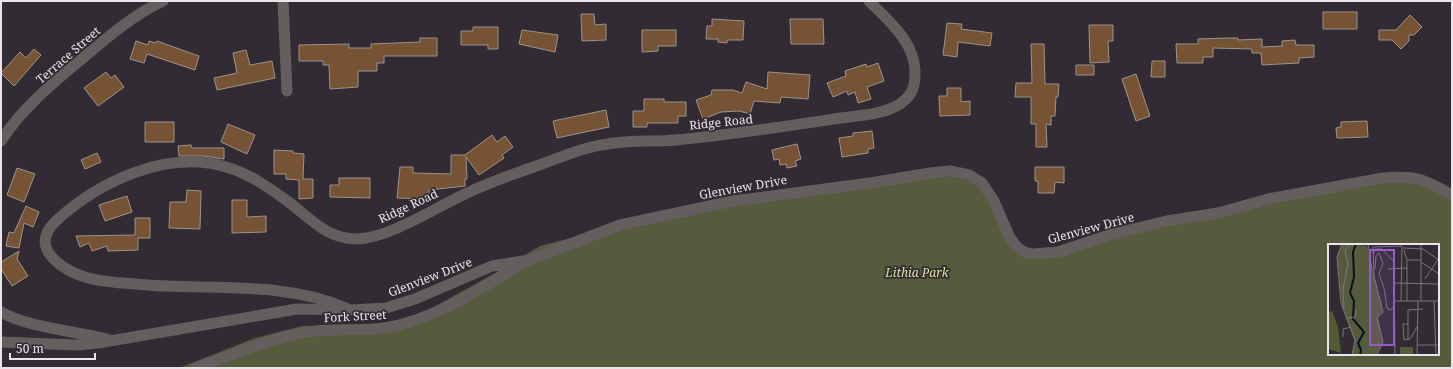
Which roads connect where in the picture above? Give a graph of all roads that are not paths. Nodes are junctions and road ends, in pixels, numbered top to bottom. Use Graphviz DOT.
graph roads {
  1 [pos="163,1"];
  2 [pos="283,1"];
  3 [pos="869,1"];
  4 [pos="287,91"];
  5 [pos="1,141"];
  6 [pos="1452,195"];
  7 [pos="530,260"];
  8 [pos="351,310"];
  9 [pos="1,312"];
  10 [pos="111,340"];
  11 [pos="1,342"];
  12 [pos="196,368"];
  1 -- 5 [label="street, Terrace Street"];
  2 -- 4 [label="street"];
  3 -- 8 [label="street, Ridge Road"];
  6 -- 7 [label="street, Glenview Drive"];
  7 -- 8 [label="street, Glenview Drive"];
  7 -- 12 [label="street, Fork Street"];
  8 -- 10 [label="street, Glenview Drive"];
  9 -- 10 [label="street"];
  10 -- 11 [label="street, Glenview Drive"];
}
